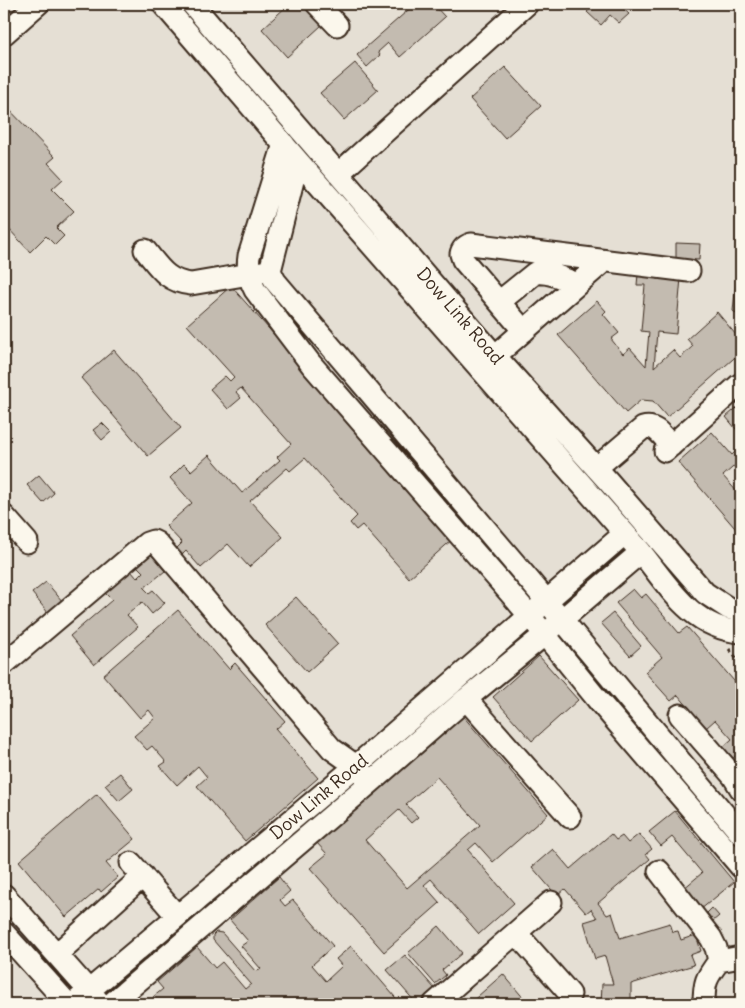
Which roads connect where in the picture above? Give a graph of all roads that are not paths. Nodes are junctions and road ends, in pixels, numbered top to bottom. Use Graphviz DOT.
graph roads {
  1 [pos="38,4"];
  2 [pos="164,4"];
  3 [pos="192,4"];
  4 [pos="317,4"];
  5 [pos="527,4"];
  6 [pos="337,25"];
  7 [pos="4,34"];
  8 [pos="284,144"];
  9 [pos="298,161"];
  10 [pos="338,174"];
  11 [pos="144,250"];
  12 [pos="604,261"];
  13 [pos="270,271"];
  14 [pos="689,271"];
  15 [pos="248,273"];
  16 [pos="577,284"];
  17 [pos="499,302"];
  18 [pos="524,331"];
  19 [pos="495,356"];
  20 [pos="739,385"];
  21 [pos="602,475"];
  22 [pos="589,495"];
  23 [pos="4,516"];
  24 [pos="624,534"];
  25 [pos="27,542"];
  26 [pos="641,552"];
  27 [pos="546,600"];
  28 [pos="741,612"];
  29 [pos="529,615"];
  30 [pos="562,620"];
  31 [pos="741,632"];
  32 [pos="544,635"];
  33 [pos="7,655"];
  34 [pos="466,699"];
  35 [pos="680,715"];
  36 [pos="356,766"];
  37 [pos="372,782"];
  38 [pos="741,790"];
  39 [pos="570,817"];
  40 [pos="741,834"];
  41 [pos="741,867"];
  42 [pos="659,871"];
  43 [pos="4,894"];
  44 [pos="551,902"];
  45 [pos="177,916"];
  46 [pos="516,932"];
  47 [pos="4,933"];
  48 [pos="137,949"];
  49 [pos="57,954"];
  50 [pos="741,958"];
  51 [pos="719,961"];
  52 [pos="154,968"];
  53 [pos="570,994"];
  54 [pos="95,997"];
  55 [pos="68,1004"];
  56 [pos="73,1004"];
  57 [pos="111,1004"];
  58 [pos="434,1004"];
  59 [pos="704,1004"];
  1 -- 7 [label="lane"];
  2 -- 8 [label="lane, Dow Link Road"];
  3 -- 10 [label="lane, Dow Link Road"];
  4 -- 6 [label="lane"];
  5 -- 10 [label="lane"];
  8 -- 9 [label="lane, Dow Link Road"];
  8 -- 15 [label="lane"];
  9 -- 13 [label="lane"];
  9 -- 22 [label="lane, Dow Link Road"];
  10 -- 19 [label="lane, Dow Link Road"];
  11 -- 15 [label="lane"];
  12 -- 14 [label="lane"];
  12 -- 16 [label="lane"];
  12 -- 17 [label="lane"];
  13 -- 15 [label="lane"];
  13 -- 27 [label="lane"];
  15 -- 29 [label="lane"];
  16 -- 17 [label="lane"];
  16 -- 18 [label="lane"];
  17 -- 18 [label="lane"];
  18 -- 19 [label="lane"];
  19 -- 21 [label="lane, Dow Link Road"];
  20 -- 21 [label="lane"];
  21 -- 22 [label="lane"];
  21 -- 28 [label="lane, Dow Link Road"];
  22 -- 24 [label="lane, Dow Link Road"];
  23 -- 25 [label="lane"];
  24 -- 26 [label="lane, Dow Link Road"];
  24 -- 27 [label="lane, Dow Link Road"];
  26 -- 30 [label="lane"];
  26 -- 31 [label="lane, Dow Link Road"];
  27 -- 29 [label="lane, Dow Link Road"];
  27 -- 30 [label="lane"];
  29 -- 32 [label="lane"];
  29 -- 36 [label="lane, Dow Link Road"];
  30 -- 32 [label="lane"];
  30 -- 40 [label="lane"];
  32 -- 34 [label="lane"];
  32 -- 41 [label="lane"];
  33 -- 36 [label="lane"];
  34 -- 37 [label="lane"];
  34 -- 39 [label="lane"];
  35 -- 38 [label="lane"];
  36 -- 37 [label="lane"];
  36 -- 45 [label="lane, Dow Link Road"];
  37 -- 52 [label="lane"];
  42 -- 51 [label="lane"];
  43 -- 49 [label="lane"];
  44 -- 46 [label="lane"];
  45 -- 48 [label="lane, Dow Link Road"];
  45 -- 49 [label="lane"];
  46 -- 53 [label="lane"];
  46 -- 58 [label="lane"];
  47 -- 55 [label="lane"];
  48 -- 52 [label="lane"];
  48 -- 54 [label="lane, Dow Link Road"];
  49 -- 54 [label="lane"];
  50 -- 51 [label="lane"];
  51 -- 59 [label="lane"];
  52 -- 57 [label="lane"];
  54 -- 56 [label="lane, Dow Link Road"];
}
